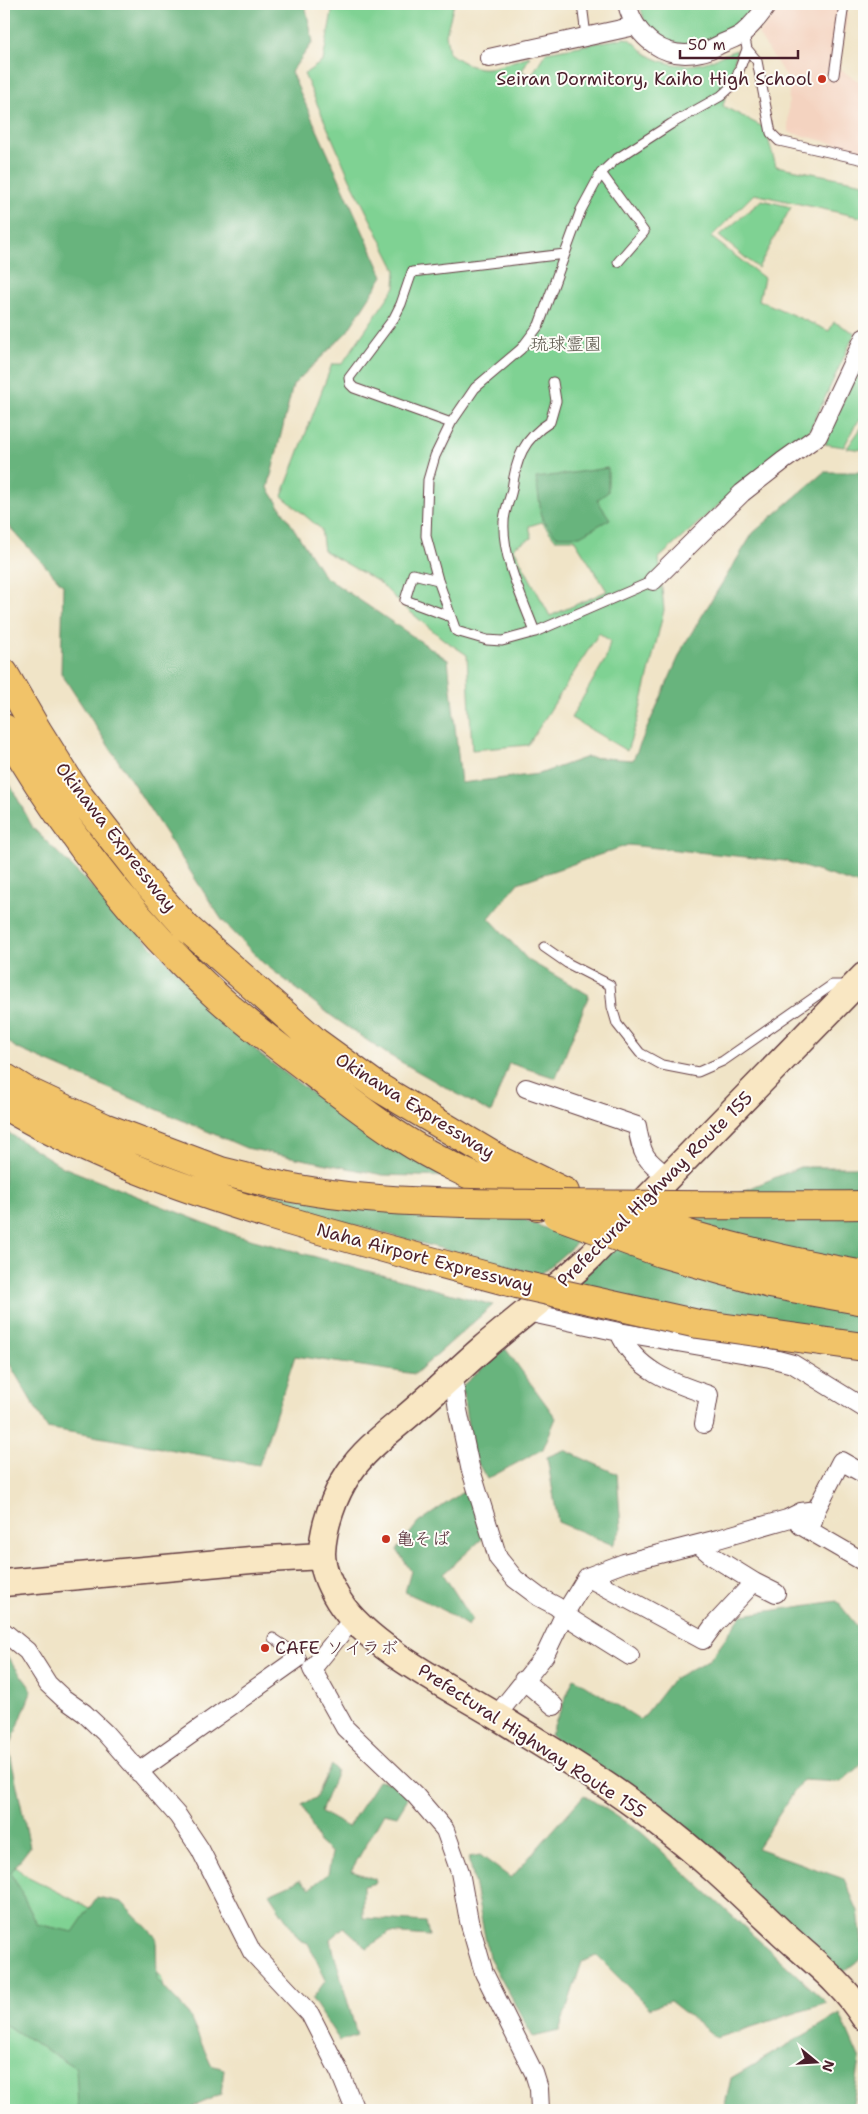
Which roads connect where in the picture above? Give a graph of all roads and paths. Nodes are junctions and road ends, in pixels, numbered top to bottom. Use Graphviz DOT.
graph roads {
  1 [pos="582,4"];
  2 [pos="627,4"];
  3 [pos="768,4"];
  4 [pos="844,4"];
  5 [pos="635,26"];
  6 [pos="586,36"];
  7 [pos="746,41"];
  8 [pos="490,58"];
  9 [pos="834,75"];
  10 [pos="864,160"];
  11 [pos="601,173"];
  12 [pos="565,254"];
  13 [pos="618,262"];
  14 [pos="864,338"];
  15 [pos="553,382"];
  16 [pos="451,423"];
  17 [pos="438,580"];
  18 [pos="653,581"];
  19 [pos="451,617"];
  20 [pos="535,632"];
  21 [pos="4,673"];
  22 [pos="4,728"];
  23 [pos="544,946"];
  24 [pos="857,983"];
  25 [pos="4,1077"];
  26 [pos="526,1088"];
  27 [pos="4,1105"];
  28 [pos="667,1176"];
  29 [pos="561,1204"];
  30 [pos="864,1205"];
  31 [pos="864,1275"];
  32 [pos="864,1301"];
  33 [pos="527,1312"];
  34 [pos="619,1332"];
  35 [pos="864,1347"];
  36 [pos="453,1376"];
  37 [pos="864,1408"];
  38 [pos="704,1424"];
  39 [pos="864,1474"];
  40 [pos="816,1510"];
  41 [pos="787,1519"];
  42 [pos="810,1531"];
  43 [pos="728,1536"];
  44 [pos="698,1544"];
  45 [pos="322,1556"];
  46 [pos="864,1562"];
  47 [pos="726,1564"];
  48 [pos="587,1577"];
  49 [pos="754,1582"];
  50 [pos="4,1583"];
  51 [pos="776,1593"];
  52 [pos="565,1613"];
  53 [pos="352,1620"];
  54 [pos="4,1632"];
  55 [pos="273,1638"];
  56 [pos="630,1656"];
  57 [pos="297,1659"];
  58 [pos="312,1669"];
  59 [pos="522,1680"];
  60 [pos="554,1706"];
  61 [pos="496,1716"];
  62 [pos="139,1773"];
  63 [pos="864,2017"];
  64 [pos="355,2110"];
  65 [pos="540,2110"];
  1 -- 6 [label="lane"];
  2 -- 5 [label="street"];
  3 -- 7 [label="street"];
  4 -- 9 [label="lane"];
  5 -- 6 [label="street"];
  5 -- 7 [label="street"];
  6 -- 8 [label="street"];
  7 -- 10 [label="lane"];
  7 -- 11 [label="lane"];
  11 -- 12 [label="lane"];
  11 -- 13 [label="lane"];
  12 -- 16 [label="lane"];
  12 -- 16 [label="lane"];
  14 -- 18 [label="street"];
  15 -- 20 [label="lane"];
  16 -- 17 [label="lane"];
  17 -- 19 [label="lane"];
  17 -- 19 [label="lane"];
  18 -- 20 [label="lane"];
  19 -- 20 [label="lane"];
  21 -- 29 [label="highway, Okinawa Expressway"];
  22 -- 29 [label="highway, Okinawa Expressway"];
  23 -- 24 [label="lane"];
  24 -- 28 [label="main road, Prefectural Highway Route 155"];
  25 -- 30 [label="highway, Naha Airport Expressway, bridge"];
  26 -- 28 [label="street"];
  27 -- 35 [label="highway, Naha Airport Expressway, bridge"];
  28 -- 33 [label="main road, Prefectural Highway Route 155"];
  29 -- 31 [label="highway, Okinawa Expressway, bridge"];
  29 -- 32 [label="highway, Okinawa Expressway, bridge"];
  33 -- 34 [label="street"];
  33 -- 36 [label="main road, Prefectural Highway Route 155"];
  34 -- 37 [label="street"];
  34 -- 38 [label="street"];
  36 -- 45 [label="main road, Prefectural Highway Route 155"];
  36 -- 52 [label="street"];
  39 -- 40 [label="street"];
  40 -- 41 [label="street"];
  40 -- 42 [label="street"];
  41 -- 42 [label="street"];
  41 -- 43 [label="street"];
  42 -- 46 [label="street"];
  43 -- 44 [label="street"];
  43 -- 47 [label="street"];
  44 -- 47 [label="street"];
  44 -- 48 [label="street"];
  45 -- 50 [label="main road"];
  45 -- 53 [label="main road, Prefectural Highway Route 155"];
  47 -- 49 [label="street"];
  48 -- 49 [label="street"];
  48 -- 52 [label="street"];
  49 -- 51 [label="street"];
  52 -- 56 [label="street"];
  52 -- 59 [label="street"];
  53 -- 58 [label="street"];
  53 -- 61 [label="main road, Prefectural Highway Route 155"];
  54 -- 62 [label="street"];
  55 -- 57 [label="lane"];
  57 -- 58 [label="lane"];
  57 -- 62 [label="street"];
  58 -- 65 [label="street"];
  59 -- 60 [label="street"];
  59 -- 61 [label="street"];
  61 -- 63 [label="main road, Prefectural Highway Route 155"];
  62 -- 64 [label="street"];
}
